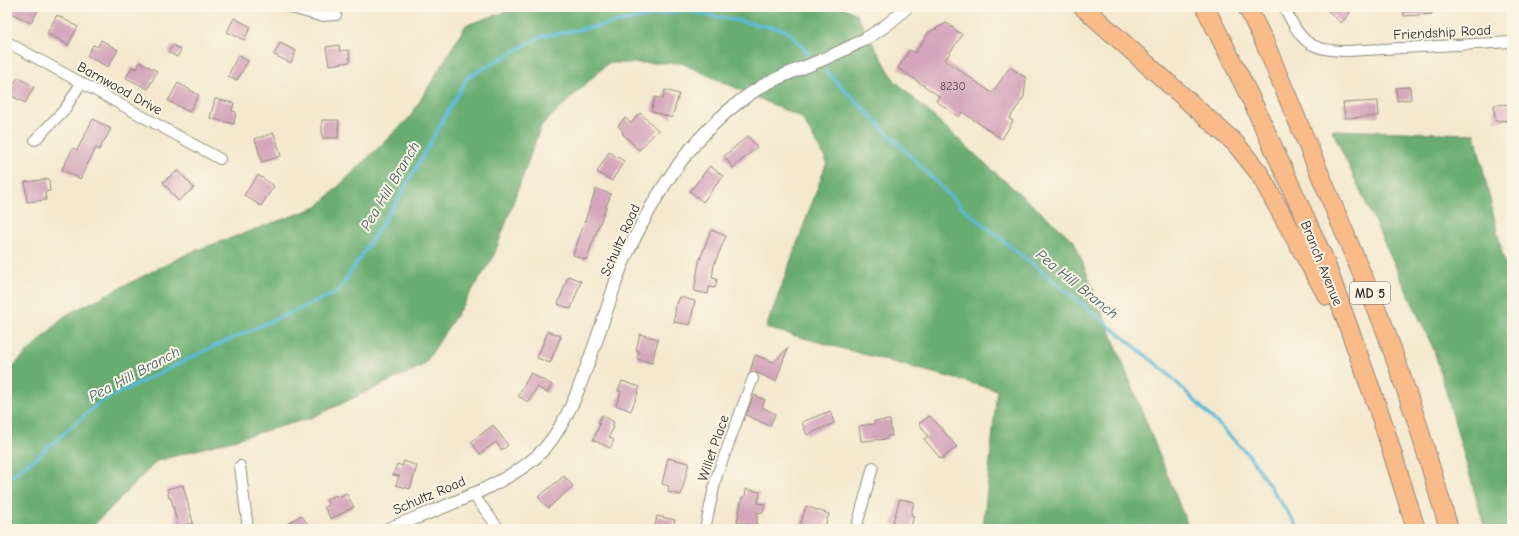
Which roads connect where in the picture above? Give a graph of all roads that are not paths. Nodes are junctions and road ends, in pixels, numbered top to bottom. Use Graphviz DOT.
graph roads {
  1 [pos="288,7"];
  2 [pos="907,7"];
  3 [pos="1083,7"];
  4 [pos="1205,7"];
  5 [pos="1247,7"];
  6 [pos="1284,7"];
  7 [pos="336,15"];
  8 [pos="7,42"];
  9 [pos="1512,42"];
  10 [pos="81,83"];
  11 [pos="34,140"];
  12 [pos="220,159"];
  13 [pos="1356,347"];
  14 [pos="753,378"];
  15 [pos="240,466"];
  16 [pos="873,467"];
  17 [pos="472,493"];
  18 [pos="248,529"];
  19 [pos="388,529"];
  20 [pos="499,529"];
  21 [pos="705,529"];
  22 [pos="856,529"];
  23 [pos="1416,529"];
  24 [pos="1449,529"];
  1 -- 7 [label="street"];
  2 -- 17 [label="street, Schultz Road"];
  3 -- 13 [label="highway"];
  4 -- 13 [label="highway, Branch Avenue / MD 5"];
  5 -- 24 [label="highway, MD 5"];
  6 -- 9 [label="street, Friendship Road"];
  8 -- 10 [label="street, Barnwood Drive"];
  10 -- 11 [label="street"];
  10 -- 12 [label="street, Barnwood Drive"];
  13 -- 23 [label="highway, Branch Avenue / MD 5"];
  14 -- 21 [label="street, Willet Place"];
  15 -- 18 [label="street"];
  16 -- 22 [label="street"];
  17 -- 19 [label="street, Schultz Road"];
  17 -- 20 [label="street"];
}
